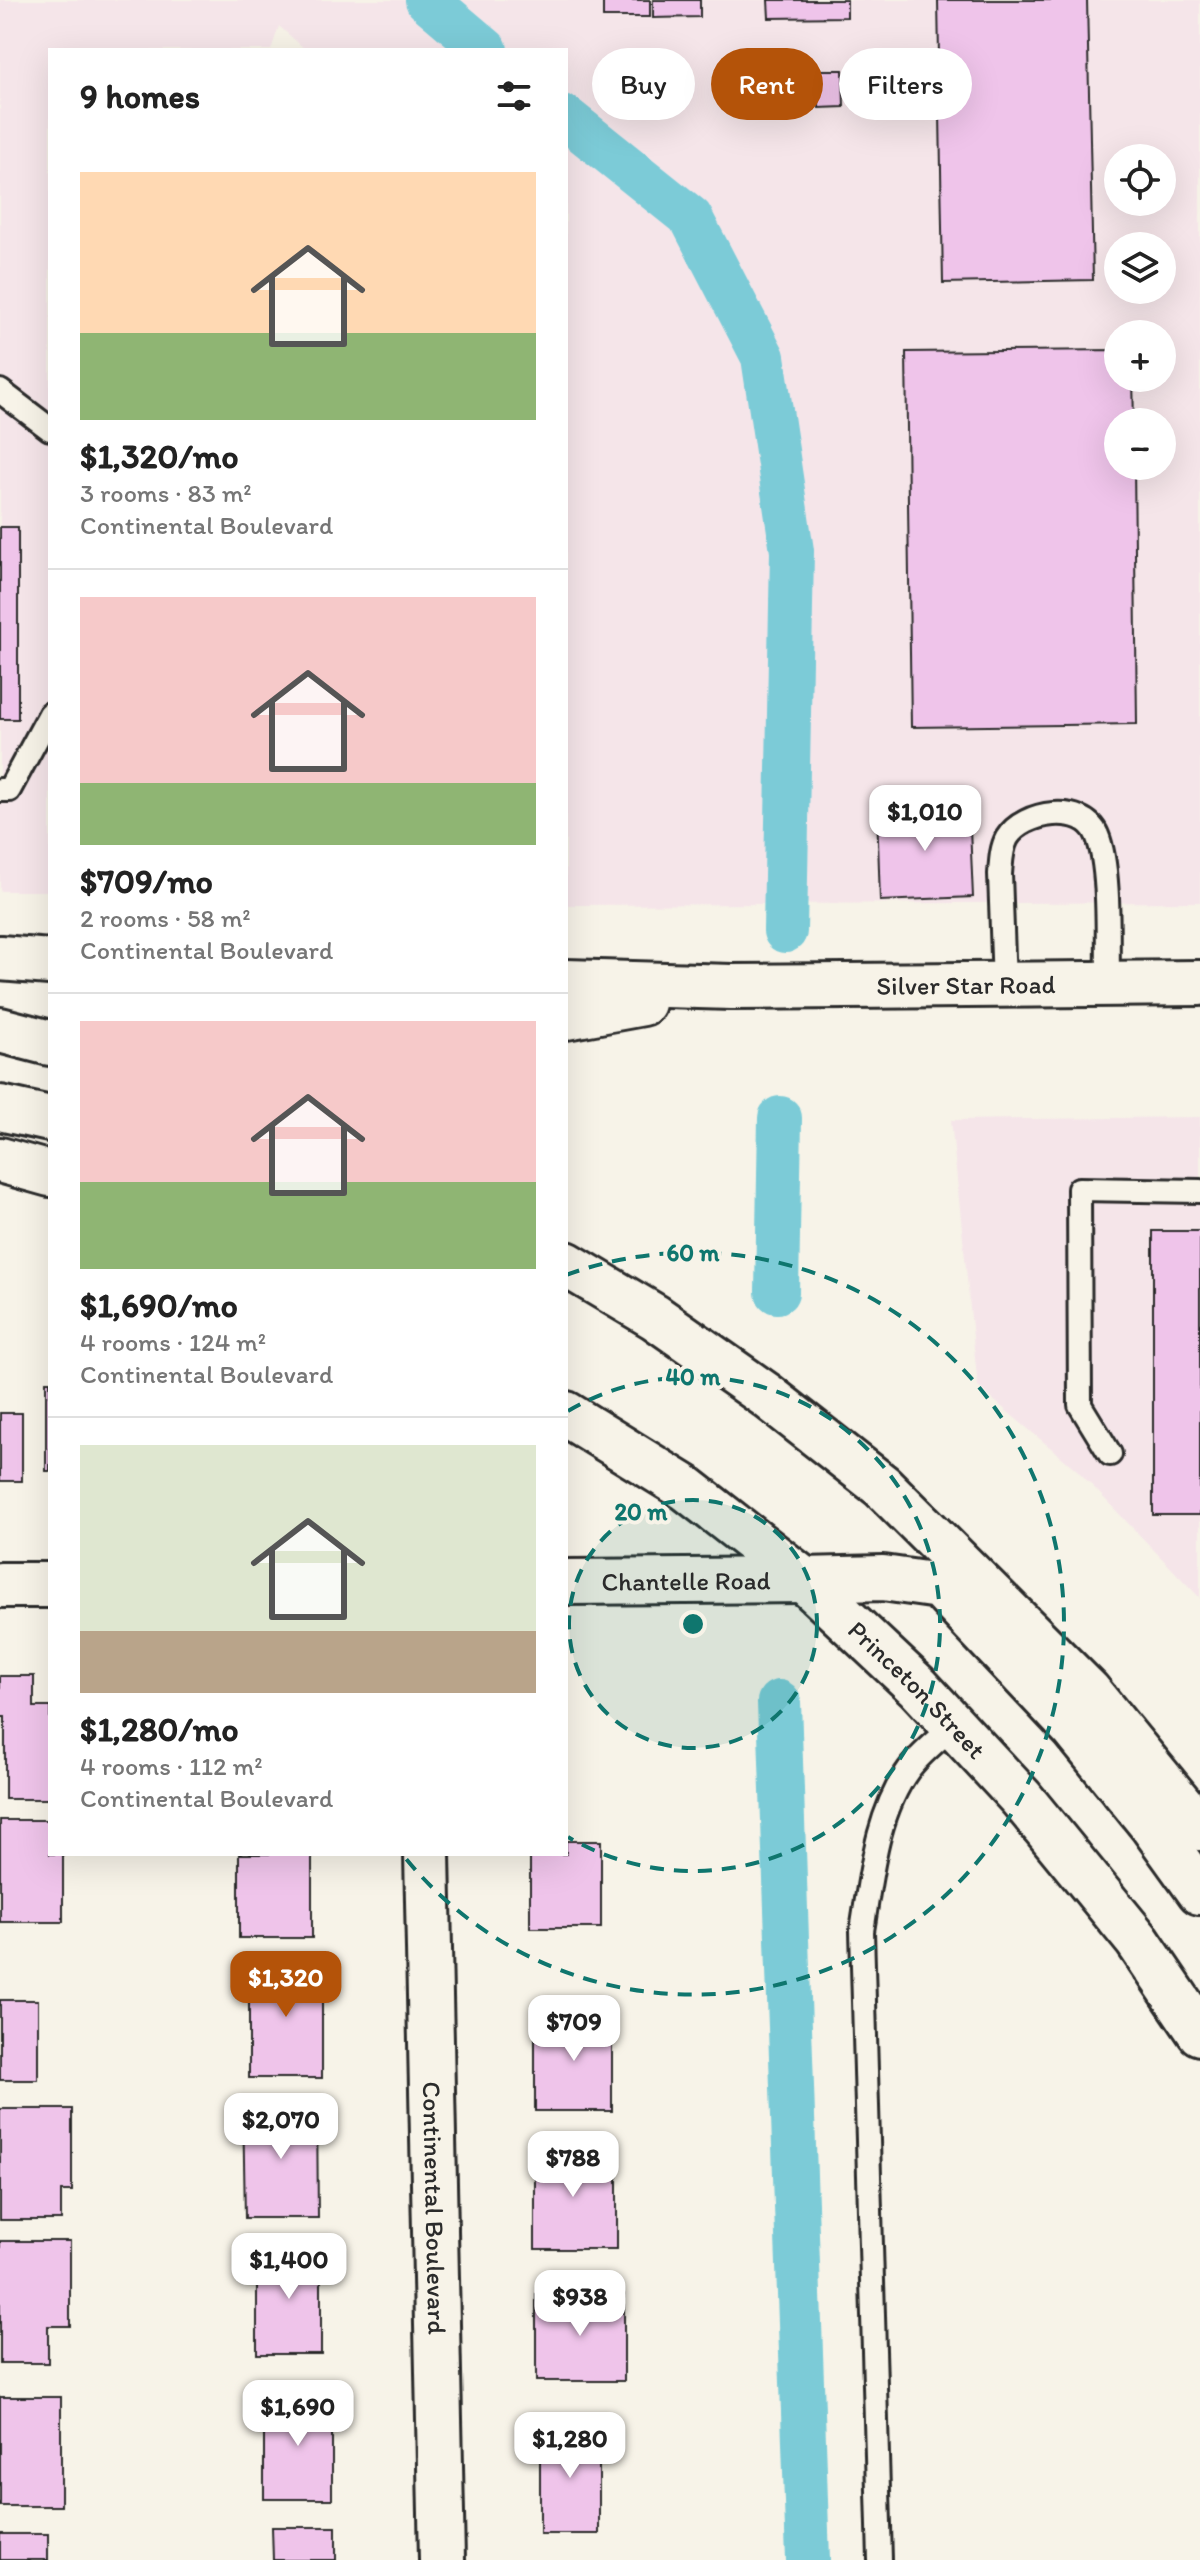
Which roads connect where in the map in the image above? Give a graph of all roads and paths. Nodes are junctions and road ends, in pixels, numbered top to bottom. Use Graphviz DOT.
graph roads {
  1 [pos="0,391"];
  2 [pos="48,427"];
  3 [pos="48,718"];
  4 [pos="0,790"];
  5 [pos="0,958"];
  6 [pos="48,962"];
  7 [pos="568,982"];
  8 [pos="1108,983"];
  9 [pos="1200,983"];
  10 [pos="1004,985"];
  11 [pos="732,987"];
  12 [pos="568,1017"];
  13 [pos="0,1030"];
  14 [pos="48,1042"];
  15 [pos="0,1108"];
  16 [pos="48,1119"];
  17 [pos="0,1160"];
  18 [pos="48,1173"];
  19 [pos="1200,1191"];
  20 [pos="568,1265"];
  21 [pos="568,1415"];
  22 [pos="1110,1454"];
  23 [pos="804,1580"];
  24 [pos="568,1582"];
  25 [pos="0,1585"];
  26 [pos="48,1585"];
  27 [pos="954,1726"];
  28 [pos="1200,1828"];
  29 [pos="427,1856"];
  30 [pos="1200,1892"];
  31 [pos="1200,2033"];
  32 [pos="442,2560"];
  33 [pos="880,2560"];
  1 -- 2 [label="lane"];
  3 -- 4 [label="lane"];
  5 -- 6 [label="main road"];
  7 -- 11 [label="main road, Silver Star Road"];
  8 -- 9 [label="main road, Silver Star Road"];
  8 -- 10 [label="main road, Silver Star Road"];
  8 -- 10 [label="lane"];
  10 -- 11 [label="main road, Silver Star Road"];
  11 -- 12 [label="main road, Silver Star Road"];
  13 -- 14 [label="main road"];
  15 -- 16 [label="main road"];
  17 -- 18 [label="main road"];
  19 -- 22 [label="lane"];
  20 -- 28 [label="main road"];
  21 -- 23 [label="main road, Princeton Street"];
  23 -- 24 [label="main road, Chantelle Road"];
  23 -- 27 [label="main road, Princeton Street"];
  23 -- 30 [label="main road, Chantelle Road"];
  25 -- 26 [label="main road"];
  27 -- 31 [label="main road, Princeton Street"];
  27 -- 33 [label="lane"];
  29 -- 32 [label="main road, Continental Boulevard"];
}
